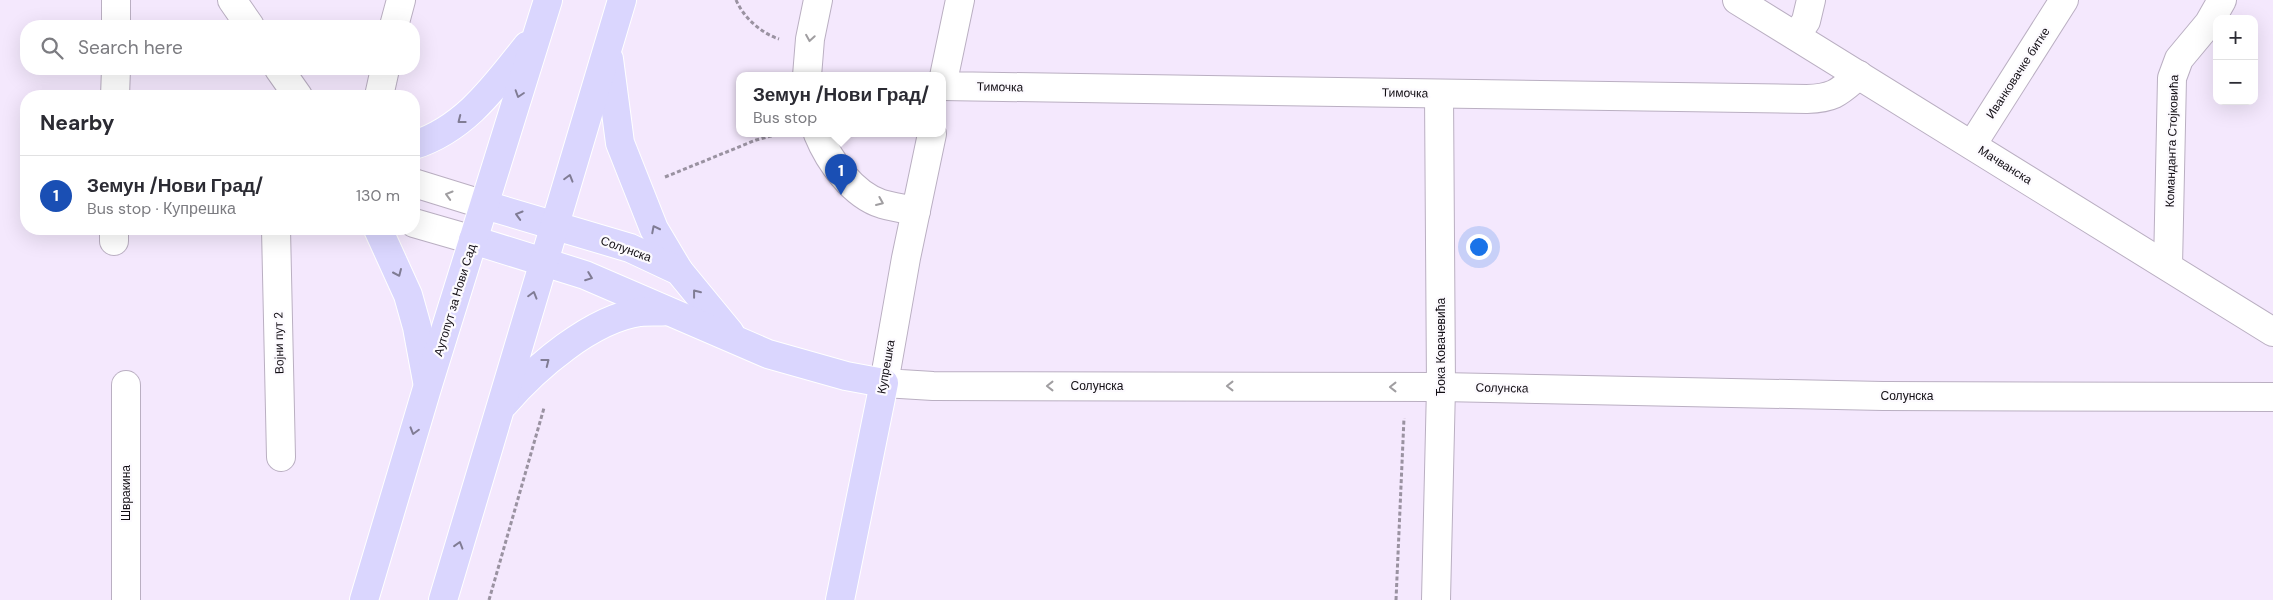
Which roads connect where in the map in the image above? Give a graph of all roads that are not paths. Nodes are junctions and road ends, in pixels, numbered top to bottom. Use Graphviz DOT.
graph roads {
  1 [pos="116,0"];
  2 [pos="232,0"];
  3 [pos="401,0"];
  4 [pos="548,0"];
  5 [pos="622,0"];
  6 [pos="818,0"];
  7 [pos="960,0"];
  8 [pos="1737,0"];
  9 [pos="1811,0"];
  10 [pos="2064,0"];
  11 [pos="2222,0"];
  12 [pos="116,20"];
  13 [pos="246,20"];
  14 [pos="396,20"];
  15 [pos="539,31"];
  16 [pos="1796,36"];
  17 [pos="608,45"];
  18 [pos="807,72"];
  19 [pos="945,72"];
  20 [pos="116,75"];
  21 [pos="283,75"];
  22 [pos="384,75"];
  23 [pos="1859,75"];
  24 [pos="946,86"];
  25 [pos="116,90"];
  26 [pos="294,90"];
  27 [pos="380,90"];
  28 [pos="1438,94"];
  29 [pos="820,137"];
  30 [pos="931,137"];
  31 [pos="420,142"];
  32 [pos="1972,145"];
  33 [pos="420,184"];
  34 [pos="484,205"];
  35 [pos="916,211"];
  36 [pos="554,224"];
  37 [pos="420,225"];
  38 [pos="276,235"];
  39 [pos="381,235"];
  40 [pos="473,240"];
  41 [pos="542,261"];
  42 [pos="2168,266"];
  43 [pos="679,272"];
  44 [pos="672,311"];
  45 [pos="2273,332"];
  46 [pos="737,341"];
  47 [pos="884,383"];
  48 [pos="126,385"];
  49 [pos="428,385"];
  50 [pos="1442,387"];
  51 [pos="2273,397"];
  52 [pos="500,409"];
  53 [pos="281,457"];
  54 [pos="126,600"];
  55 [pos="364,600"];
  56 [pos="443,600"];
  57 [pos="840,600"];
  58 [pos="1436,600"];
  1 -- 12 [label="street"];
  2 -- 13 [label="street"];
  3 -- 14 [label="street"];
  4 -- 15 [label="main road, Аутопут за Нови Сад"];
  5 -- 17 [label="main road"];
  6 -- 18 [label="street, one-way"];
  7 -- 19 [label="street"];
  8 -- 16 [label="street, Мачванска"];
  9 -- 16 [label="street"];
  10 -- 32 [label="street, Иванковачке битке"];
  11 -- 42 [label="street, Команданта Стојковића"];
  15 -- 31 [label="main road, one-way"];
  15 -- 34 [label="main road, Аутопут за Нови Сад, one-way"];
  16 -- 23 [label="street, Мачванска"];
  36 -- 17 [label="main road, one-way"];
  43 -- 17 [label="main road, one-way"];
  20 -- 25 [label="street"];
  21 -- 26 [label="street"];
  22 -- 27 [label="street"];
  23 -- 28 [label="street, Тимочка"];
  23 -- 32 [label="street, Мачванска"];
  24 -- 28 [label="street, Тимочка"];
  28 -- 50 [label="street, Ђока Ковачевића"];
  29 -- 35 [label="street, one-way"];
  30 -- 35 [label="street, Купрешка"];
  32 -- 42 [label="street, Мачванска"];
  34 -- 33 [label="street, one-way"];
  36 -- 34 [label="main road, Солунска, one-way"];
  34 -- 40 [label="main road, Аутопут за Нови Сад"];
  35 -- 47 [label="street, Купрешка"];
  36 -- 41 [label="main road"];
  36 -- 43 [label="main road, Солунска"];
  37 -- 40 [label="street"];
  38 -- 53 [label="street, Војни пут 2"];
  39 -- 49 [label="main road, one-way"];
  40 -- 41 [label="main road, Солунска"];
  40 -- 49 [label="main road, Аутопут за Нови Сад"];
  41 -- 44 [label="main road, Солунска, one-way"];
  52 -- 41 [label="main road, one-way"];
  42 -- 45 [label="street, Мачванска"];
  46 -- 43 [label="main road, Солунска, one-way"];
  44 -- 46 [label="main road, Солунска"];
  52 -- 44 [label="main road, one-way"];
  46 -- 47 [label="main road, Солунска"];
  50 -- 47 [label="street, Солунска, one-way"];
  47 -- 57 [label="main road, Купрешка"];
  48 -- 54 [label="street, Швракина"];
  49 -- 55 [label="main road, Аутопут за Нови Сад, one-way"];
  50 -- 51 [label="street, Солунска"];
  50 -- 58 [label="street, Ђока Ковачевића"];
  56 -- 52 [label="main road, one-way"];
}
